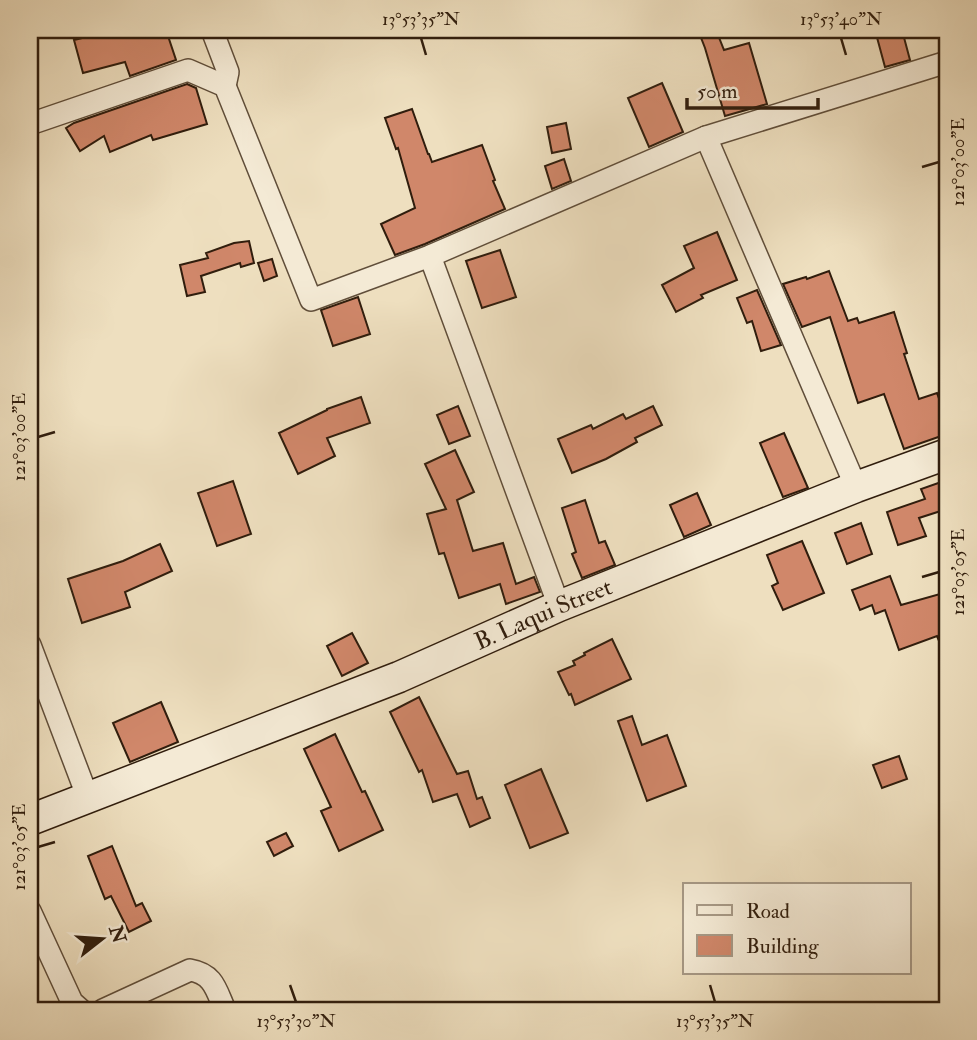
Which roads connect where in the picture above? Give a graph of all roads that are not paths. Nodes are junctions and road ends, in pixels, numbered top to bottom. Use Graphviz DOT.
graph roads {
  1 [pos="212,30"];
  2 [pos="947,62"];
  3 [pos="225,86"];
  4 [pos="30,124"];
  5 [pos="706,137"];
  6 [pos="430,256"];
  7 [pos="947,454"];
  8 [pos="856,487"];
  9 [pos="559,606"];
  10 [pos="30,645"];
  11 [pos="34,668"];
  12 [pos="88,798"];
  13 [pos="30,820"];
  14 [pos="30,911"];
  15 [pos="81,1010"];
  16 [pos="103,1010"];
  17 [pos="225,1010"];
  1 -- 3 [label="street"];
  2 -- 5 [label="street"];
  3 -- 4 [label="street"];
  3 -- 6 [label="street"];
  5 -- 6 [label="street"];
  5 -- 8 [label="street"];
  6 -- 9 [label="street"];
  7 -- 8 [label="main road, B. Laqui Street"];
  8 -- 9 [label="main road, B. Laqui Street"];
  9 -- 12 [label="main road, B. Laqui Street"];
  10 -- 11 [label="street"];
  11 -- 12 [label="street"];
  12 -- 13 [label="main road, B. Laqui Street"];
  14 -- 15 [label="street"];
  16 -- 17 [label="street"];
}
